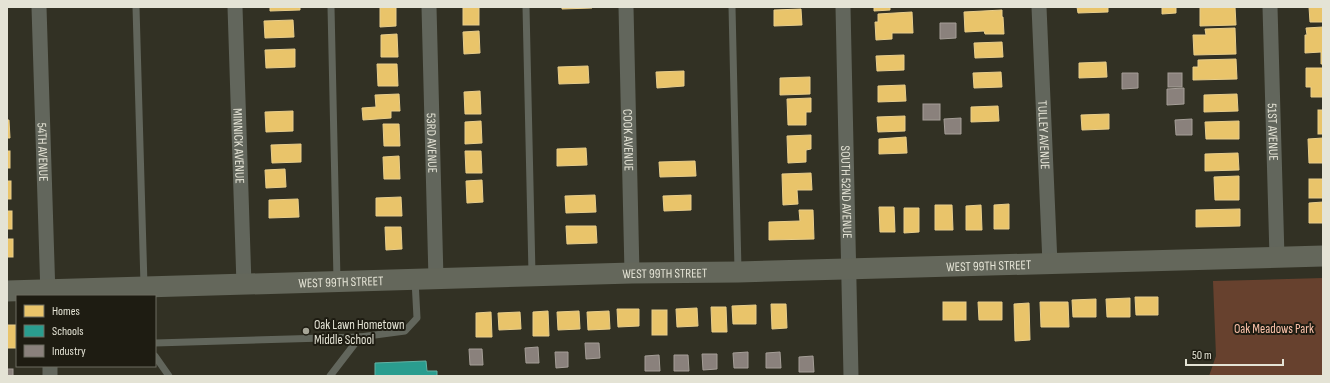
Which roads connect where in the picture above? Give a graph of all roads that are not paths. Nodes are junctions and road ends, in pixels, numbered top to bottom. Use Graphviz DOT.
graph roads {
  1 [pos="39,7"];
  2 [pos="136,7"];
  3 [pos="234,7"];
  4 [pos="331,7"];
  5 [pos="429,7"];
  6 [pos="526,7"];
  7 [pos="626,7"];
  8 [pos="732,7"];
  9 [pos="843,7"];
  10 [pos="1039,7"];
  11 [pos="1270,7"];
  12 [pos="1323,256"];
  13 [pos="1277,257"];
  14 [pos="1050,264"];
  15 [pos="848,268"];
  16 [pos="738,272"];
  17 [pos="632,273"];
  18 [pos="532,276"];
  19 [pos="415,280"];
  20 [pos="436,280"];
  21 [pos="337,282"];
  22 [pos="244,285"];
  23 [pos="144,288"];
  24 [pos="7,291"];
  25 [pos="111,292"];
  26 [pos="48,293"];
  27 [pos="360,337"];
  28 [pos="156,343"];
  29 [pos="156,357"];
  30 [pos="169,376"];
  31 [pos="330,376"];
  32 [pos="851,376"];
  1 -- 26 [label="street, 54TH AVENUE"];
  2 -- 23 [label="lane"];
  3 -- 22 [label="street, MINNICK AVENUE"];
  4 -- 21 [label="lane"];
  5 -- 20 [label="street, 53RD AVENUE"];
  6 -- 18 [label="lane"];
  7 -- 17 [label="street, COOK AVENUE"];
  8 -- 16 [label="lane"];
  9 -- 15 [label="street, SOUTH 52ND AVENUE"];
  10 -- 14 [label="street, TULLEY AVENUE"];
  11 -- 13 [label="street, 51ST AVENUE"];
  12 -- 13 [label="street, WEST 99TH STREET"];
  13 -- 14 [label="street, WEST 99TH STREET"];
  14 -- 15 [label="street, WEST 99TH STREET"];
  15 -- 16 [label="street, WEST 99TH STREET"];
  15 -- 32 [label="street, SOUTH 52ND AVENUE"];
  16 -- 17 [label="street, WEST 99TH STREET"];
  17 -- 18 [label="street, WEST 99TH STREET"];
  18 -- 20 [label="street, WEST 99TH STREET"];
  19 -- 20 [label="street, WEST 99TH STREET"];
  19 -- 21 [label="street, WEST 99TH STREET"];
  19 -- 27 [label="lane"];
  21 -- 22 [label="street, WEST 99TH STREET"];
  22 -- 23 [label="street, WEST 99TH STREET"];
  23 -- 25 [label="street, WEST 99TH STREET"];
  24 -- 26 [label="street, WEST 99TH STREET"];
  25 -- 26 [label="street, WEST 99TH STREET"];
  27 -- 28 [label="lane"];
  27 -- 31 [label="lane"];
  29 -- 30 [label="lane"];
}
